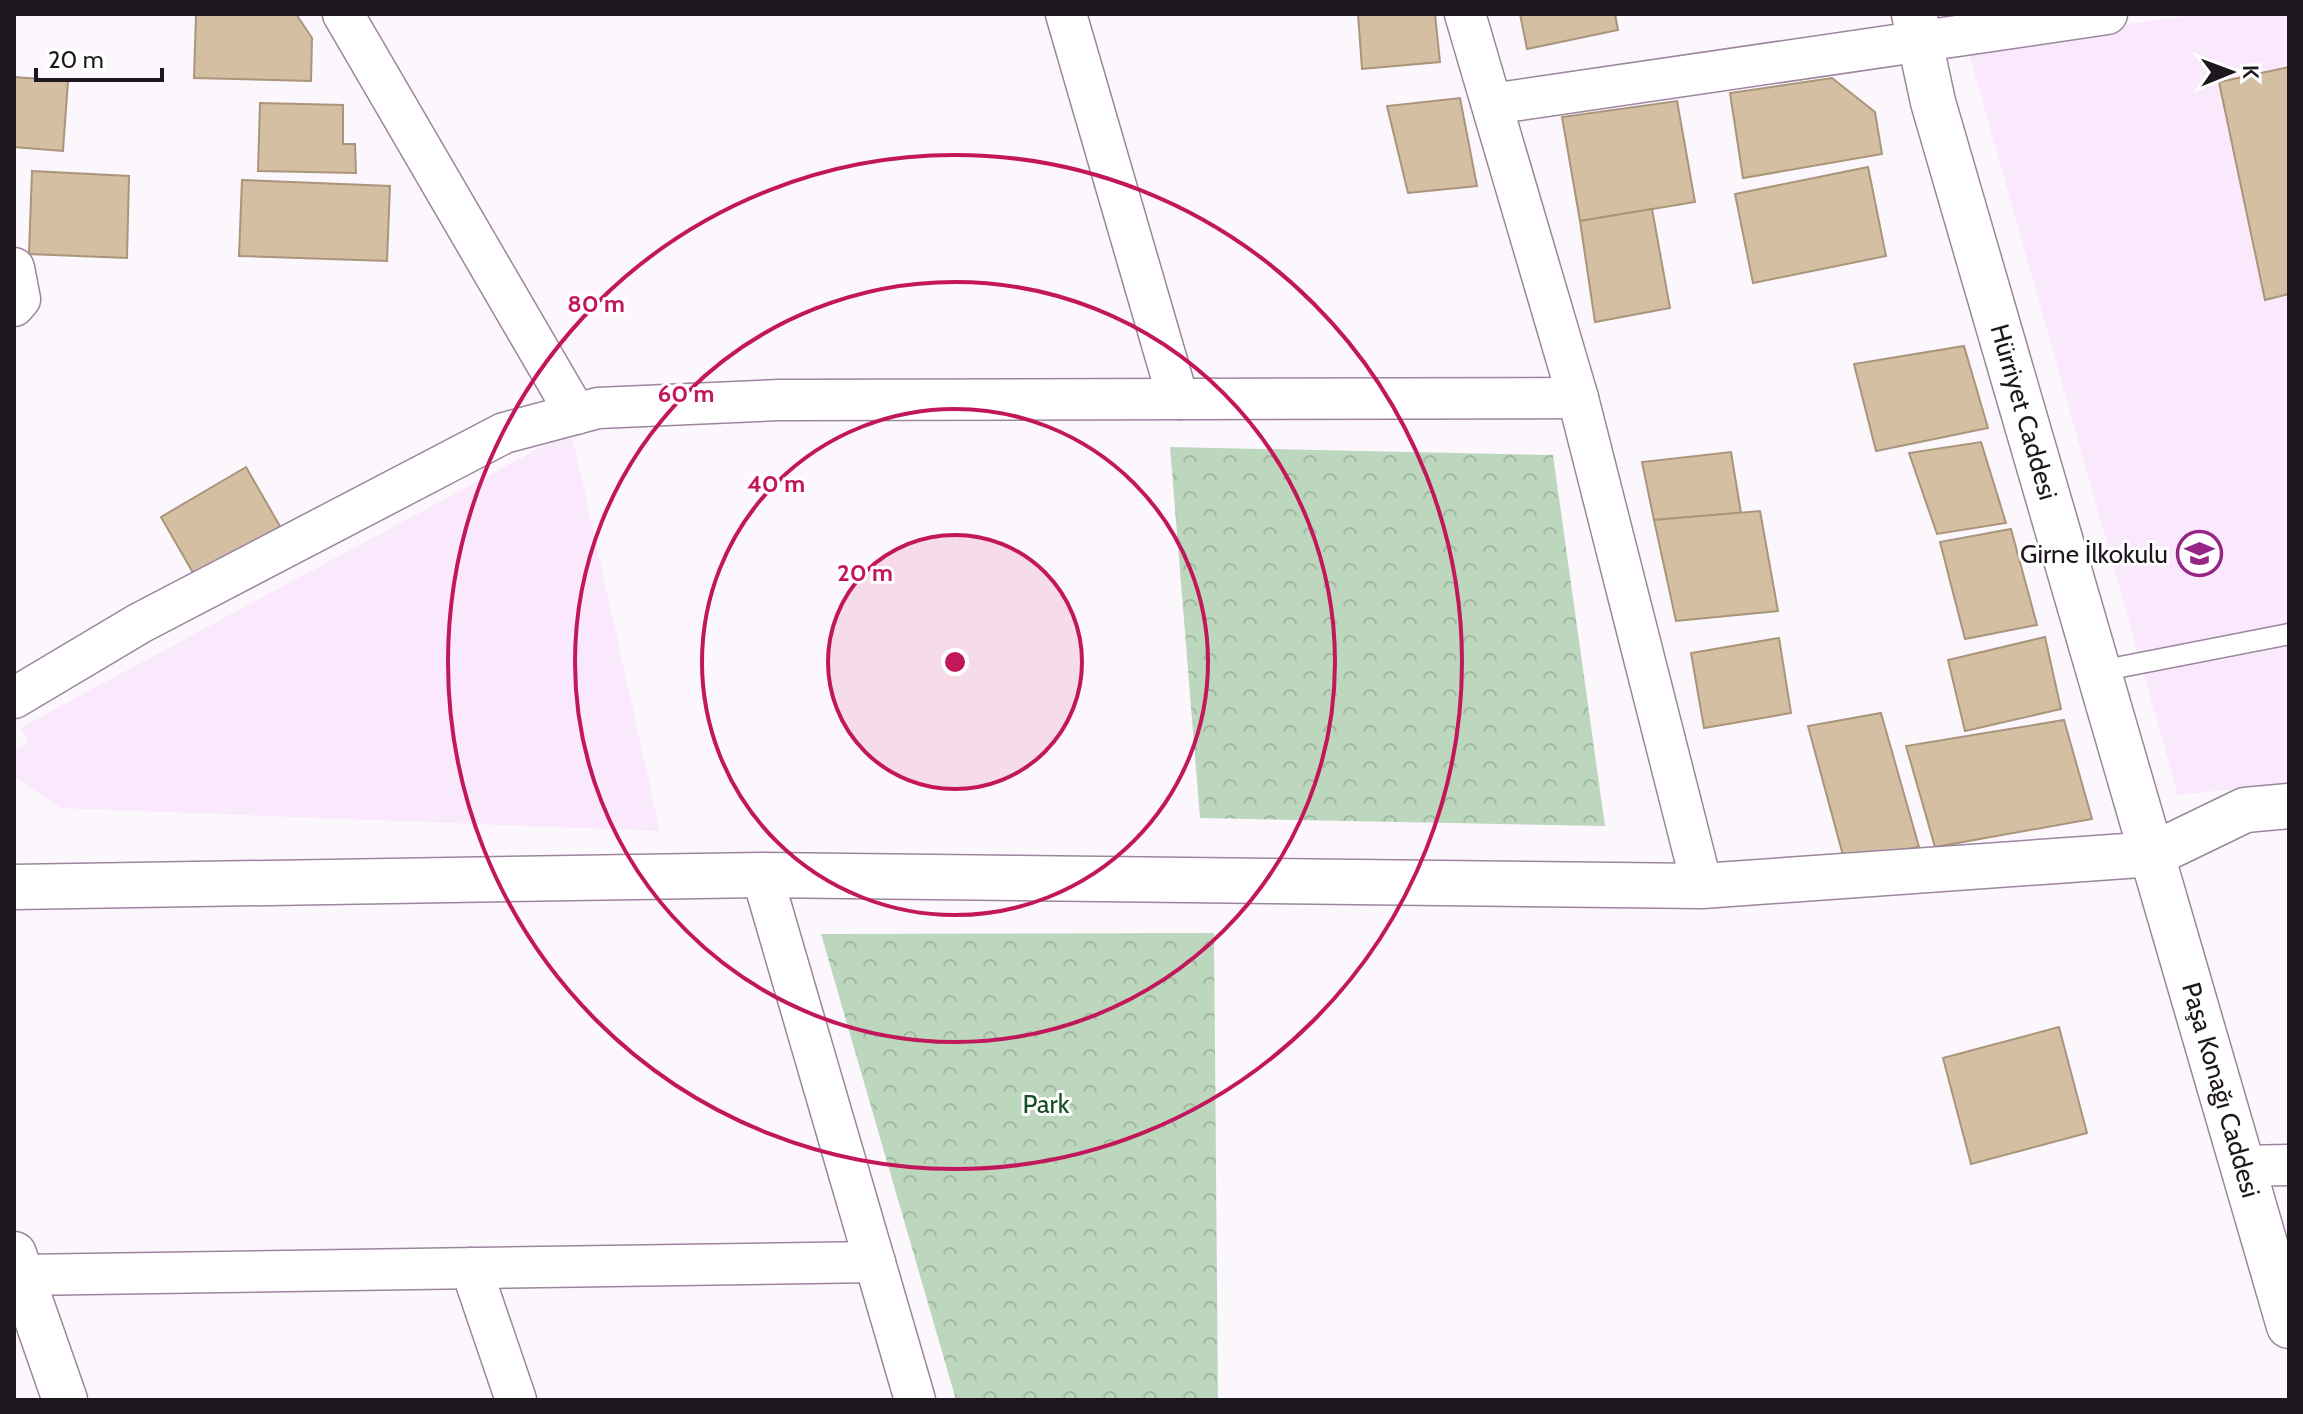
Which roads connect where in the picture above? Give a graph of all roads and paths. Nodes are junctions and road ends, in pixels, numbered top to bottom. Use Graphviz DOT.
graph roads {
  1 [pos="343,14"];
  2 [pos="1066,14"];
  3 [pos="1465,14"];
  4 [pos="2107,14"];
  5 [pos="1917,27"];
  6 [pos="1492,104"];
  7 [pos="14,268"];
  8 [pos="14,306"];
  9 [pos="1578,398"];
  10 [pos="1178,399"];
  11 [pos="576,414"];
  12 [pos="2289,634"];
  13 [pos="2100,671"];
  14 [pos="14,698"];
  15 [pos="2289,806"];
  16 [pos="2154,854"];
  17 [pos="762,875"];
  18 [pos="1702,886"];
  19 [pos="14,887"];
  20 [pos="2289,1165"];
  21 [pos="2243,1166"];
  22 [pos="875,1262"];
  23 [pos="18,1264"];
  24 [pos="471,1268"];
  25 [pos="2289,1326"];
  26 [pos="65,1400"];
  27 [pos="516,1400"];
  28 [pos="915,1400"];
  1 -- 11 [label="street"];
  2 -- 10 [label="street"];
  3 -- 6 [label="street"];
  4 -- 5 [label="street"];
  5 -- 6 [label="street"];
  5 -- 13 [label="street, Hürriyet Caddesi"];
  6 -- 9 [label="street"];
  7 -- 8 [label="street"];
  9 -- 10 [label="street"];
  9 -- 18 [label="street"];
  10 -- 11 [label="street"];
  11 -- 14 [label="street"];
  12 -- 13 [label="lane"];
  13 -- 16 [label="street, Hürriyet Caddesi"];
  15 -- 16 [label="street"];
  16 -- 18 [label="street"];
  16 -- 21 [label="street, Paşa Konağı Caddesi"];
  17 -- 18 [label="street"];
  17 -- 19 [label="street"];
  17 -- 22 [label="street"];
  20 -- 21 [label="street"];
  21 -- 25 [label="street, Paşa Konağı Caddesi"];
  22 -- 24 [label="street"];
  22 -- 28 [label="street"];
  23 -- 24 [label="street"];
  23 -- 26 [label="street"];
  24 -- 27 [label="street"];
}
